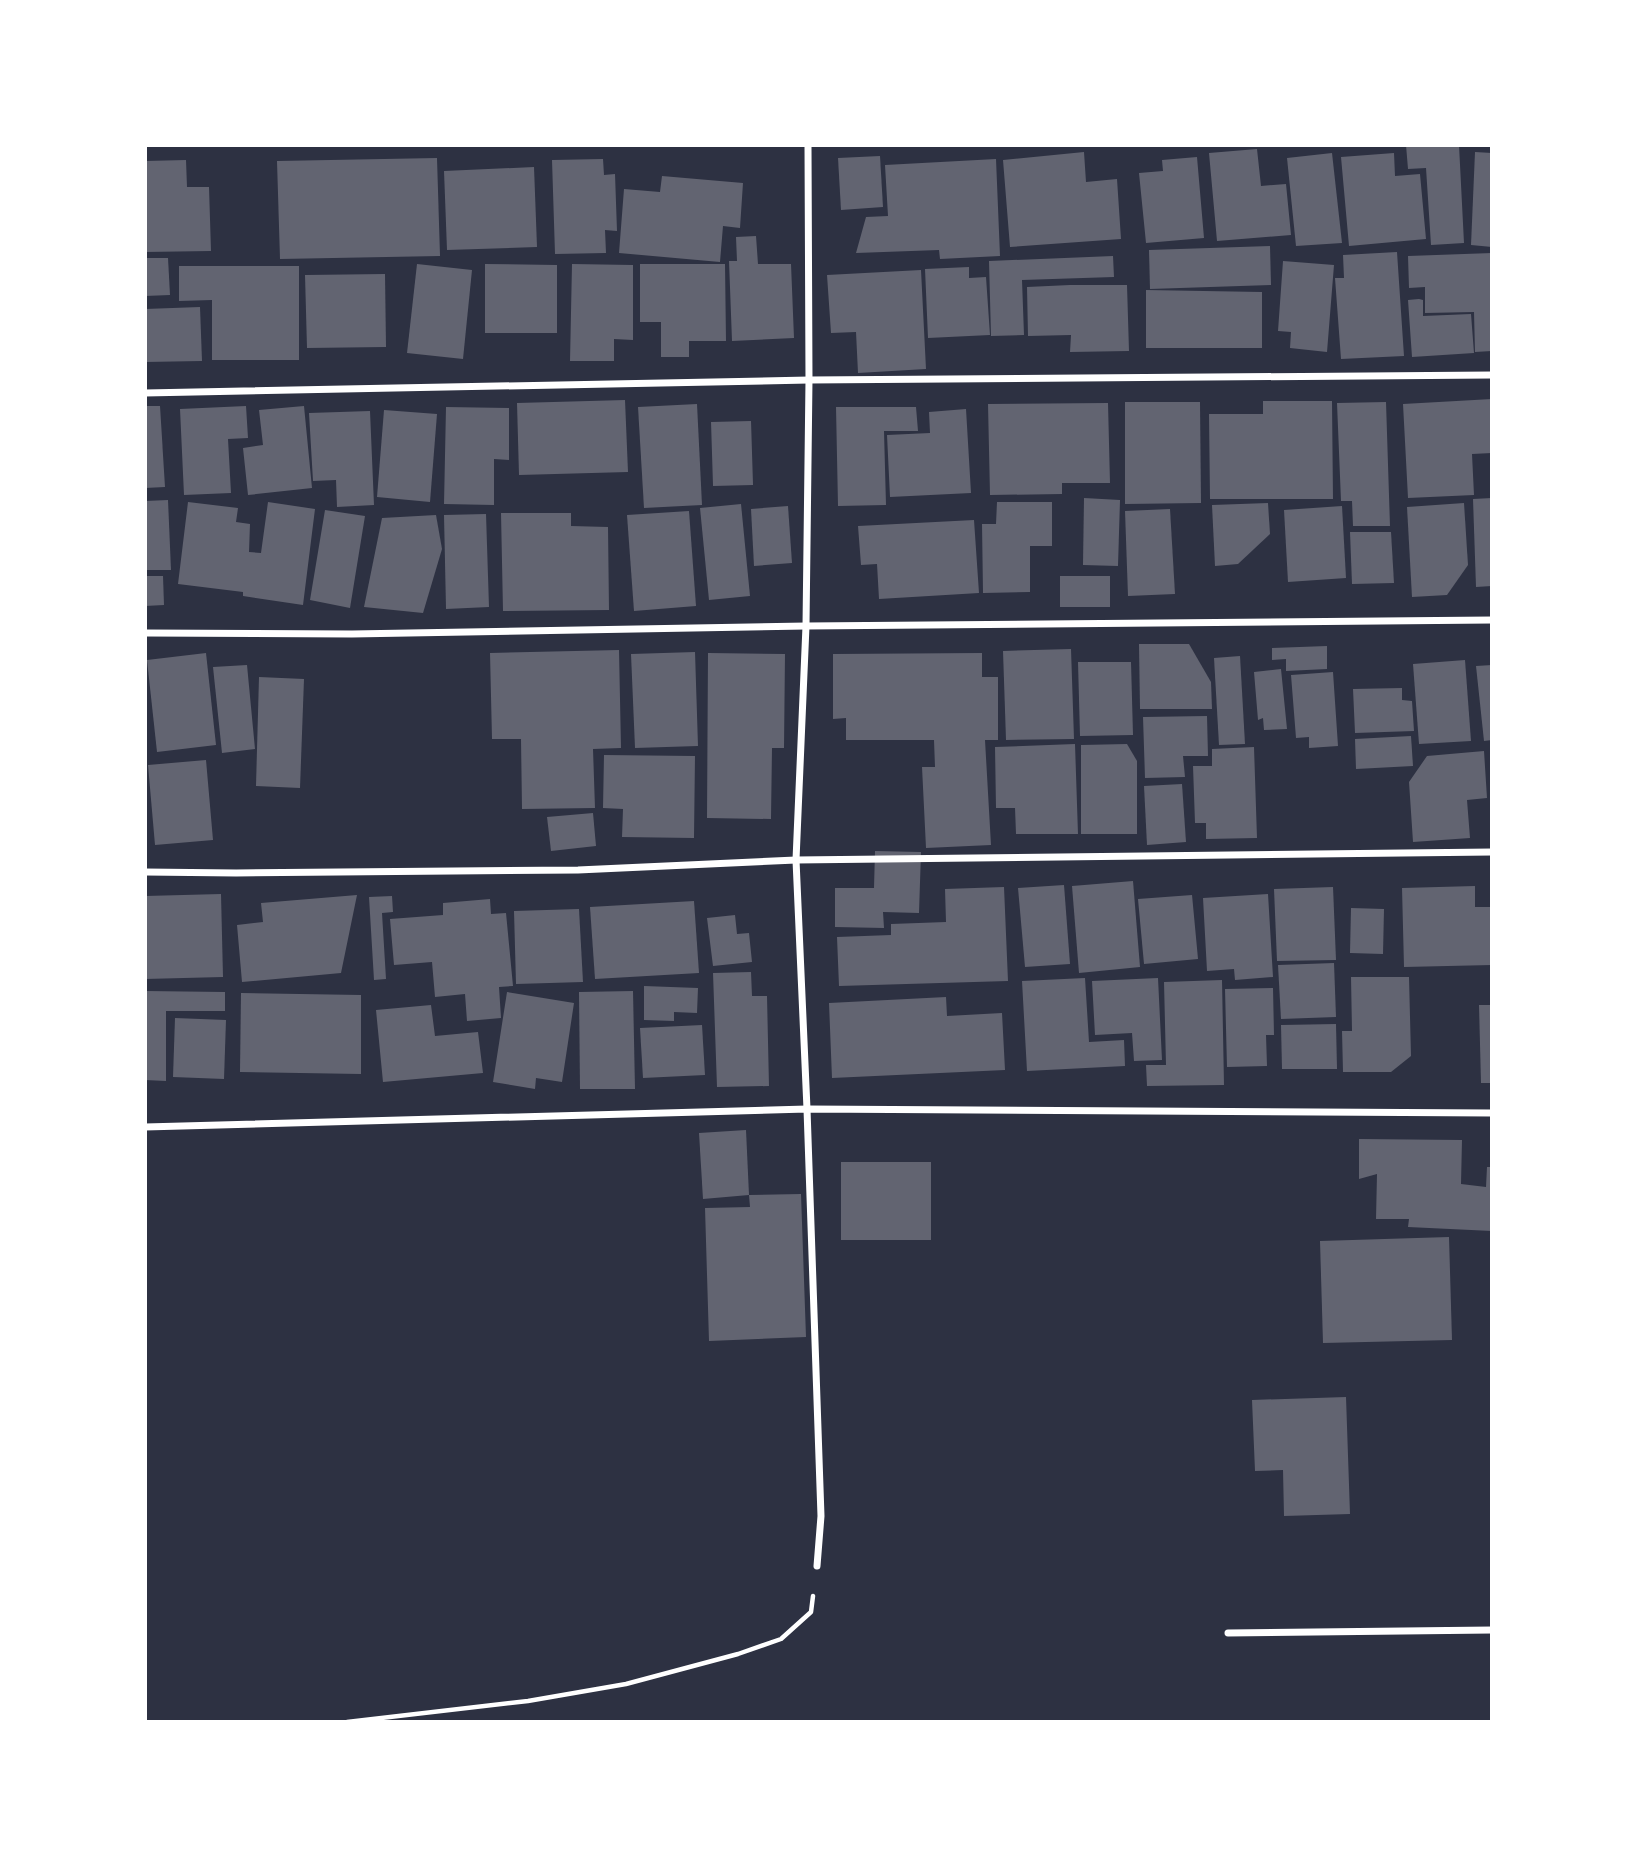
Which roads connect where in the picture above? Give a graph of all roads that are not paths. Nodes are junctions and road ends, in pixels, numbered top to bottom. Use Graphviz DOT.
graph roads {
  1 [pos="808,145"];
  2 [pos="1492,375"];
  3 [pos="809,380"];
  4 [pos="145,393"];
  5 [pos="1492,620"];
  6 [pos="806,626"];
  7 [pos="145,633"];
  8 [pos="1492,852"];
  9 [pos="796,860"];
  10 [pos="145,872"];
  11 [pos="807,1109"];
  12 [pos="1492,1113"];
  13 [pos="145,1126"];
  14 [pos="817,1566"];
  15 [pos="1492,1630"];
  16 [pos="1228,1633"];
  1 -- 3 [label="street"];
  2 -- 3 [label="street"];
  3 -- 4 [label="street"];
  3 -- 6 [label="street"];
  5 -- 6 [label="street"];
  6 -- 7 [label="street"];
  6 -- 9 [label="street"];
  8 -- 9 [label="street"];
  9 -- 10 [label="street"];
  9 -- 11 [label="street"];
  11 -- 12 [label="street"];
  11 -- 13 [label="street"];
  11 -- 14 [label="street"];
  15 -- 16 [label="street"];
}
